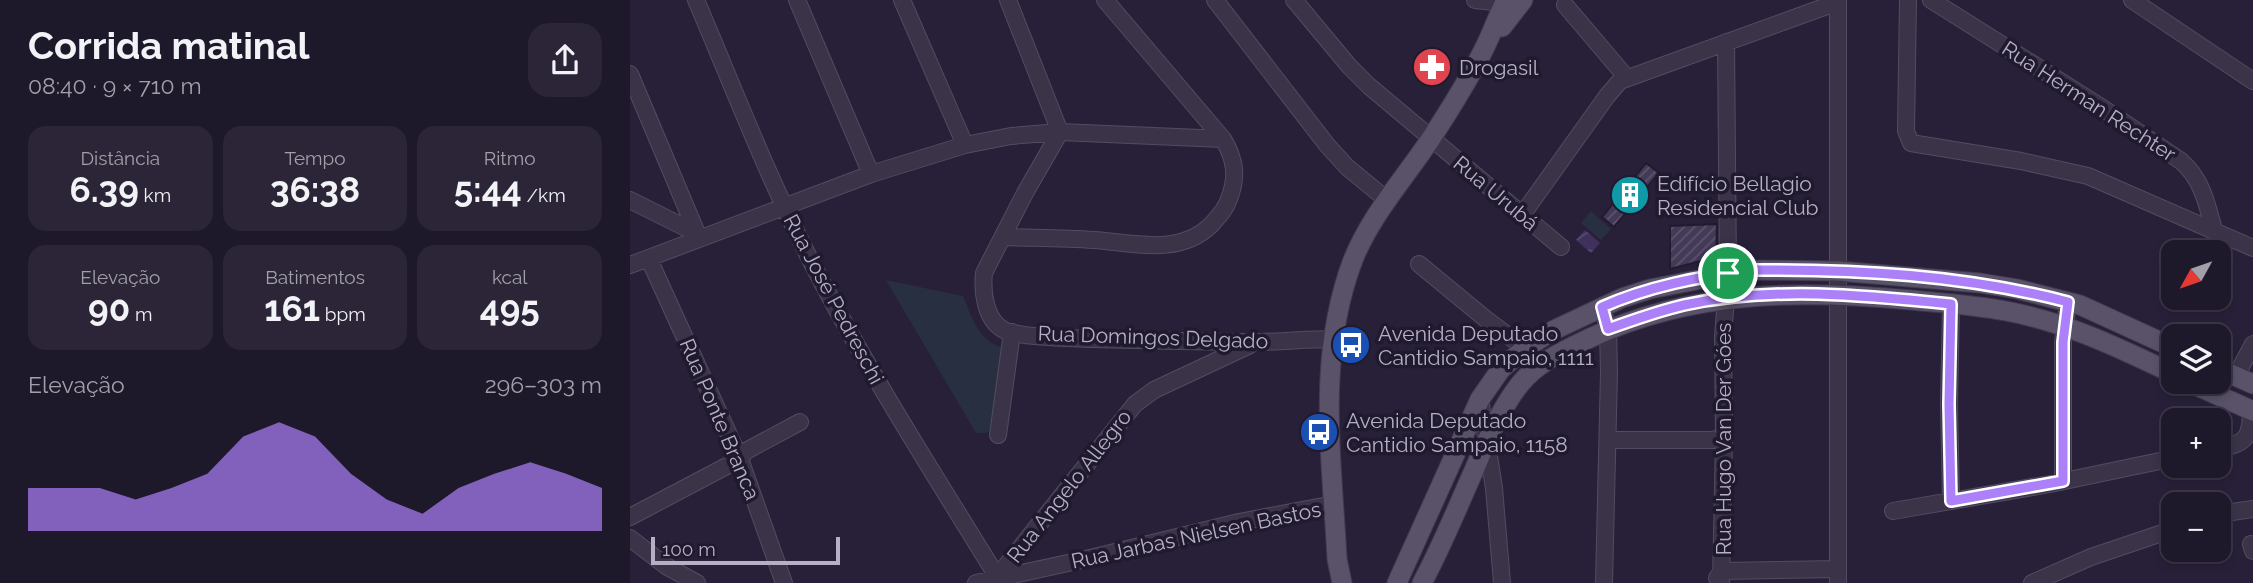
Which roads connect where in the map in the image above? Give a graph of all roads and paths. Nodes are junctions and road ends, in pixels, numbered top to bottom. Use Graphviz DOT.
graph roads {
  1 [pos="696,0"];
  2 [pos="797,0"];
  3 [pos="902,0"];
  4 [pos="1008,0"];
  5 [pos="1105,0"];
  6 [pos="1215,0"];
  7 [pos="1294,0"];
  8 [pos="1475,0"];
  9 [pos="1908,0"];
  10 [pos="1931,0"];
  11 [pos="2132,0"];
  12 [pos="1511,1"];
  13 [pos="1838,1"];
  14 [pos="1565,5"];
  15 [pos="1727,42"];
  16 [pos="630,74"];
  17 [pos="1627,78"];
  18 [pos="2253,82"];
  19 [pos="1060,132"];
  20 [pos="1223,139"];
  21 [pos="1431,139"];
  22 [pos="965,145"];
  23 [pos="871,174"];
  24 [pos="630,200"];
  25 [pos="1387,200"];
  26 [pos="785,208"];
  27 [pos="1522,215"];
  28 [pos="2214,230"];
  29 [pos="698,235"];
  30 [pos="1003,237"];
  31 [pos="1561,247"];
  32 [pos="2253,248"];
  33 [pos="649,259"];
  34 [pos="1419,264"];
  35 [pos="630,265"];
  36 [pos="1838,271"];
  37 [pos="1728,273"];
  38 [pos="1838,295"];
  39 [pos="1726,298"];
  40 [pos="2068,302"];
  41 [pos="1951,304"];
  42 [pos="1602,307"];
  43 [pos="2065,326"];
  44 [pos="1608,329"];
  45 [pos="1012,332"];
  46 [pos="1334,339"];
  47 [pos="1255,342"];
  48 [pos="2161,342"];
  49 [pos="2253,344"];
  50 [pos="1524,349"];
  51 [pos="1544,362"];
  52 [pos="2161,368"];
  53 [pos="2236,376"];
  54 [pos="2215,394"];
  55 [pos="1480,399"];
  56 [pos="2252,410"];
  57 [pos="800,422"];
  58 [pos="998,435"];
  59 [pos="1724,438"];
  60 [pos="1609,440"];
  61 [pos="1486,443"];
  62 [pos="2231,446"];
  63 [pos="740,459"];
  64 [pos="2161,461"];
  65 [pos="2063,481"];
  66 [pos="1951,501"];
  67 [pos="1334,507"];
  68 [pos="2253,509"];
  69 [pos="1893,511"];
  70 [pos="2231,512"];
  71 [pos="630,517"];
  72 [pos="2161,533"];
  73 [pos="630,538"];
  74 [pos="1838,576"];
  75 [pos="1719,579"];
  76 [pos="999,580"];
  77 [pos="697,583"];
  78 [pos="784,583"];
  79 [pos="976,583"];
  80 [pos="1342,583"];
  81 [pos="1356,583"];
  82 [pos="1397,583"];
  83 [pos="1422,583"];
  84 [pos="1502,583"];
  85 [pos="1604,583"];
  86 [pos="2032,583"];
  1 -- 26 [label="street, Rua José Pedreschi"];
  2 -- 23 [label="street"];
  3 -- 22 [label="street"];
  4 -- 19 [label="street"];
  5 -- 20 [label="street"];
  6 -- 25 [label="street"];
  7 -- 21 [label="street, Rua Urubá"];
  8 -- 12 [label="street"];
  9 -- 28 [label="street"];
  10 -- 28 [label="street, Rua Herman Rechter"];
  11 -- 18 [label="street"];
  12 -- 21 [label="main road"];
  13 -- 15 [label="street"];
  13 -- 36 [label="street"];
  14 -- 17 [label="street"];
  15 -- 17 [label="street"];
  15 -- 37 [label="street, Rua Hugo Van Der Góes"];
  16 -- 29 [label="street"];
  17 -- 27 [label="street"];
  19 -- 20 [label="street"];
  19 -- 22 [label="street"];
  19 -- 30 [label="street, Rua Domingos Delgado"];
  20 -- 30 [label="street"];
  21 -- 25 [label="main road"];
  21 -- 27 [label="street, Rua Urubá"];
  22 -- 23 [label="street"];
  23 -- 26 [label="street"];
  24 -- 29 [label="street"];
  25 -- 46 [label="main road"];
  26 -- 29 [label="street"];
  26 -- 76 [label="street, Rua José Pedreschi"];
  27 -- 31 [label="street, Rua Urubá"];
  28 -- 32 [label="street"];
  29 -- 33 [label="street"];
  30 -- 45 [label="street, Rua Domingos Delgado"];
  33 -- 35 [label="street"];
  33 -- 63 [label="street, Rua Ponte Branca"];
  34 -- 50 [label="street"];
  36 -- 37 [label="main road"];
  36 -- 38 [label="street"];
  36 -- 40 [label="main road"];
  37 -- 39 [label="street, Rua Hugo Van Der Góes"];
  37 -- 42 [label="main road"];
  38 -- 39 [label="main road"];
  38 -- 41 [label="main road"];
  38 -- 74 [label="street"];
  39 -- 44 [label="main road"];
  39 -- 59 [label="street, Rua Hugo Van Der Góes"];
  40 -- 43 [label="street"];
  40 -- 48 [label="main road"];
  41 -- 43 [label="main road"];
  41 -- 66 [label="street"];
  42 -- 44 [label="street"];
  42 -- 50 [label="main road"];
  43 -- 52 [label="main road"];
  43 -- 65 [label="street"];
  44 -- 51 [label="main road"];
  44 -- 60 [label="street"];
  45 -- 47 [label="street, Rua Domingos Delgado"];
  45 -- 58 [label="street"];
  46 -- 47 [label="street, Rua Domingos Delgado"];
  46 -- 67 [label="main road"];
  47 -- 76 [label="street, Rua Angelo Allegro"];
  49 -- 53 [label="street"];
  50 -- 51 [label="street"];
  50 -- 55 [label="main road"];
  51 -- 61 [label="main road"];
  54 -- 56 [label="main road"];
  55 -- 61 [label="street"];
  55 -- 82 [label="main road"];
  56 -- 62 [label="street"];
  57 -- 63 [label="street"];
  59 -- 60 [label="street"];
  59 -- 75 [label="street, Rua Hugo Van Der Góes"];
  60 -- 85 [label="street"];
  61 -- 83 [label="main road"];
  61 -- 84 [label="street"];
  63 -- 71 [label="street"];
  63 -- 78 [label="street, Rua Ponte Branca"];
  64 -- 65 [label="street"];
  65 -- 66 [label="street"];
  66 -- 69 [label="street"];
  67 -- 76 [label="street, Rua Jarbas Nielsen Bastos"];
  67 -- 80 [label="main road"];
  67 -- 81 [label="main road"];
  68 -- 70 [label="street"];
  72 -- 86 [label="street"];
  73 -- 77 [label="street"];
  74 -- 75 [label="street"];
  76 -- 79 [label="street, Rua Jarbas Nielsen Bastos"];
}
